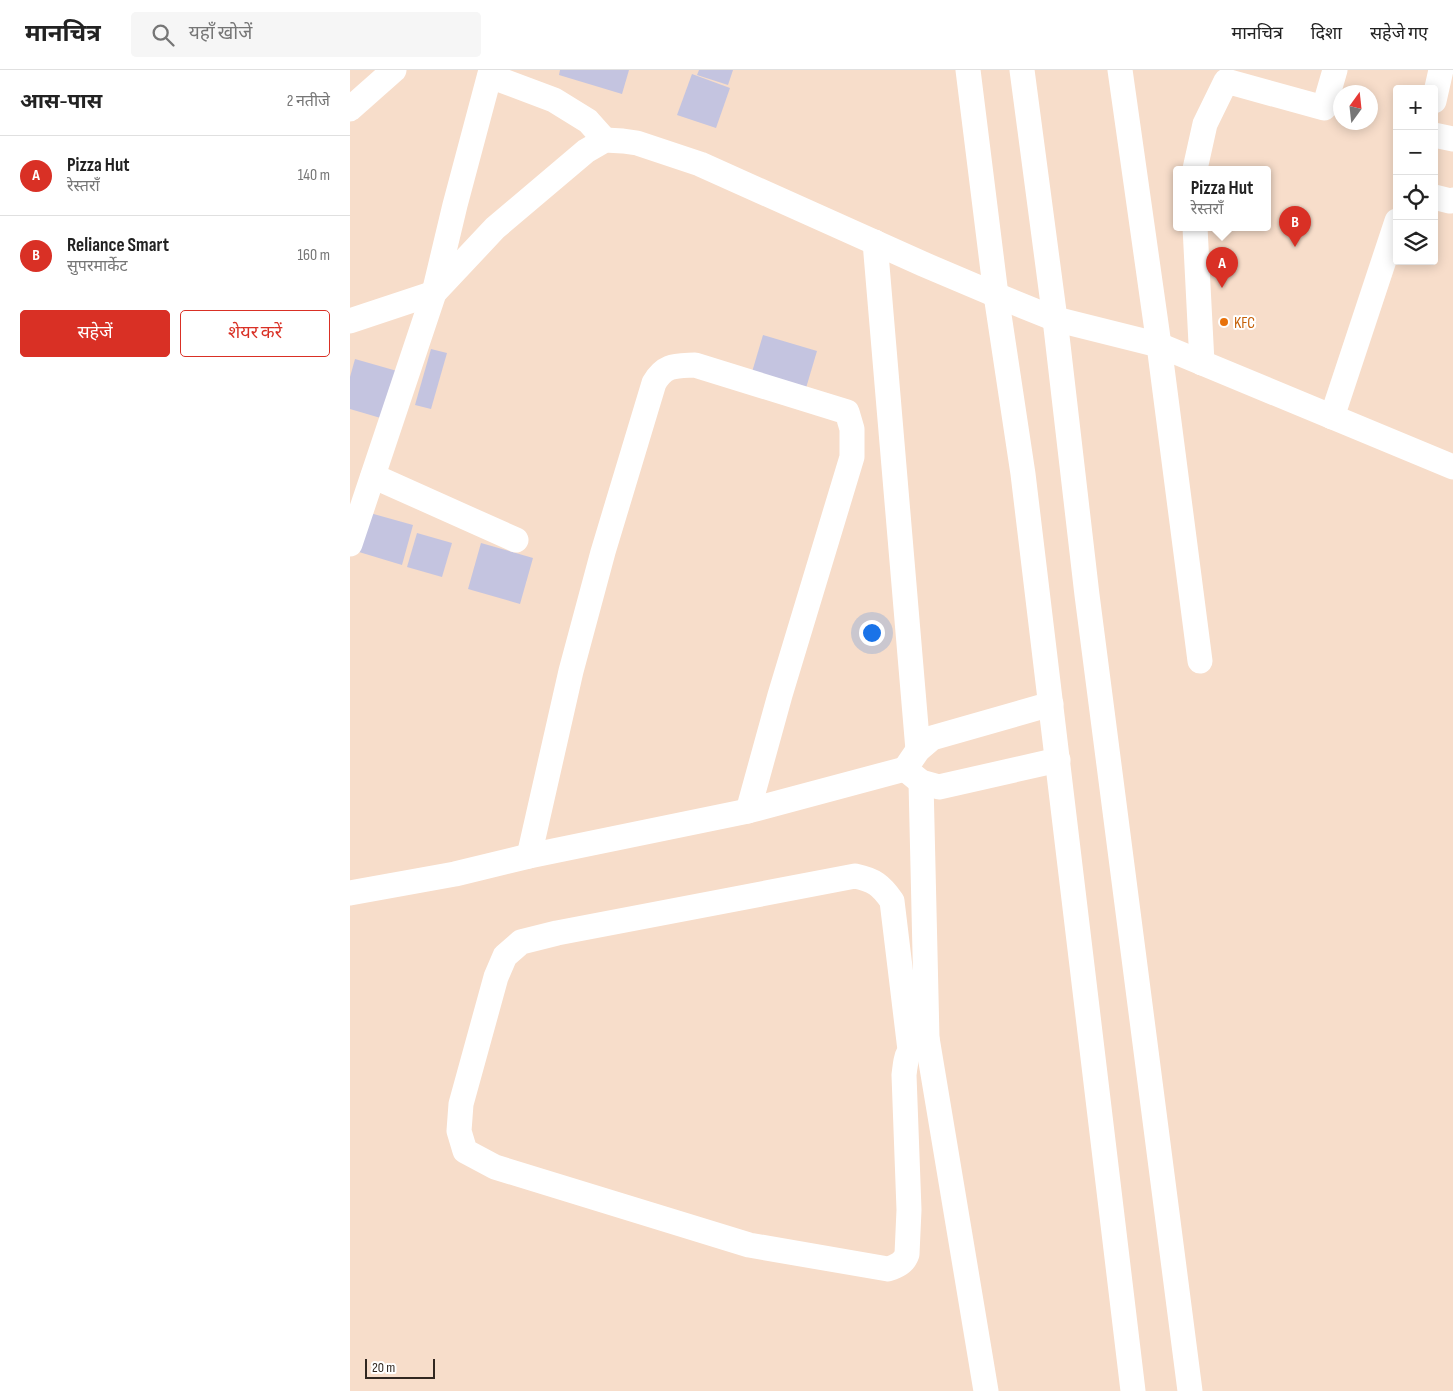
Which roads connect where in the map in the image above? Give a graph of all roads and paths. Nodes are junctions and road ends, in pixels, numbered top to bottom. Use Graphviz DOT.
graph roads {
  1 [pos="394,70"];
  2 [pos="968,70"];
  3 [pos="1022,70"];
  4 [pos="1120,70"];
  5 [pos="1335,70"];
  6 [pos="1441,70"];
  7 [pos="490,73"];
  8 [pos="1438,85"];
  9 [pos="350,109"];
  10 [pos="1438,136"];
  11 [pos="1453,139"];
  12 [pos="605,140"];
  13 [pos="1197,166"];
  14 [pos="1438,198"];
  15 [pos="1453,200"];
  16 [pos="1195,231"];
  17 [pos="1393,233"];
  18 [pos="875,242"];
  19 [pos="434,293"];
  20 [pos="996,295"];
  21 [pos="1054,319"];
  22 [pos="350,321"];
  23 [pos="1159,345"];
  24 [pos="1202,363"];
  25 [pos="1332,417"];
  26 [pos="1453,467"];
  27 [pos="373,476"];
  28 [pos="516,540"];
  29 [pos="350,544"];
  30 [pos="1200,661"];
  31 [pos="1051,704"];
  32 [pos="1058,760"];
  33 [pos="915,767"];
  34 [pos="748,811"];
  35 [pos="529,856"];
  36 [pos="350,893"];
  37 [pos="918,1044"];
  38 [pos="986,1391"];
  39 [pos="1133,1391"];
  40 [pos="1190,1391"];
  1 -- 9 [label="street"];
  2 -- 20 [label="street"];
  3 -- 21 [label="street"];
  4 -- 23 [label="street"];
  5 -- 13 [label="street"];
  6 -- 8 [label="street"];
  7 -- 12 [label="street"];
  7 -- 19 [label="street"];
  10 -- 11 [label="street"];
  12 -- 18 [label="street"];
  12 -- 19 [label="street"];
  14 -- 15 [label="street"];
  16 -- 24 [label="street"];
  17 -- 25 [label="street"];
  18 -- 20 [label="street"];
  18 -- 33 [label="street"];
  19 -- 22 [label="street"];
  19 -- 27 [label="street"];
  20 -- 21 [label="street"];
  20 -- 31 [label="street"];
  21 -- 23 [label="street"];
  21 -- 40 [label="street"];
  23 -- 24 [label="street"];
  23 -- 30 [label="street"];
  24 -- 25 [label="street"];
  25 -- 26 [label="street"];
  27 -- 28 [label="street"];
  27 -- 29 [label="street"];
  31 -- 32 [label="street"];
  31 -- 33 [label="street"];
  32 -- 33 [label="street"];
  32 -- 39 [label="street"];
  33 -- 34 [label="street"];
  33 -- 37 [label="street"];
  34 -- 35 [label="street"];
  34 -- 35 [label="street"];
  35 -- 36 [label="street"];
  37 -- 37 [label="street"];
  37 -- 38 [label="street"];
}
